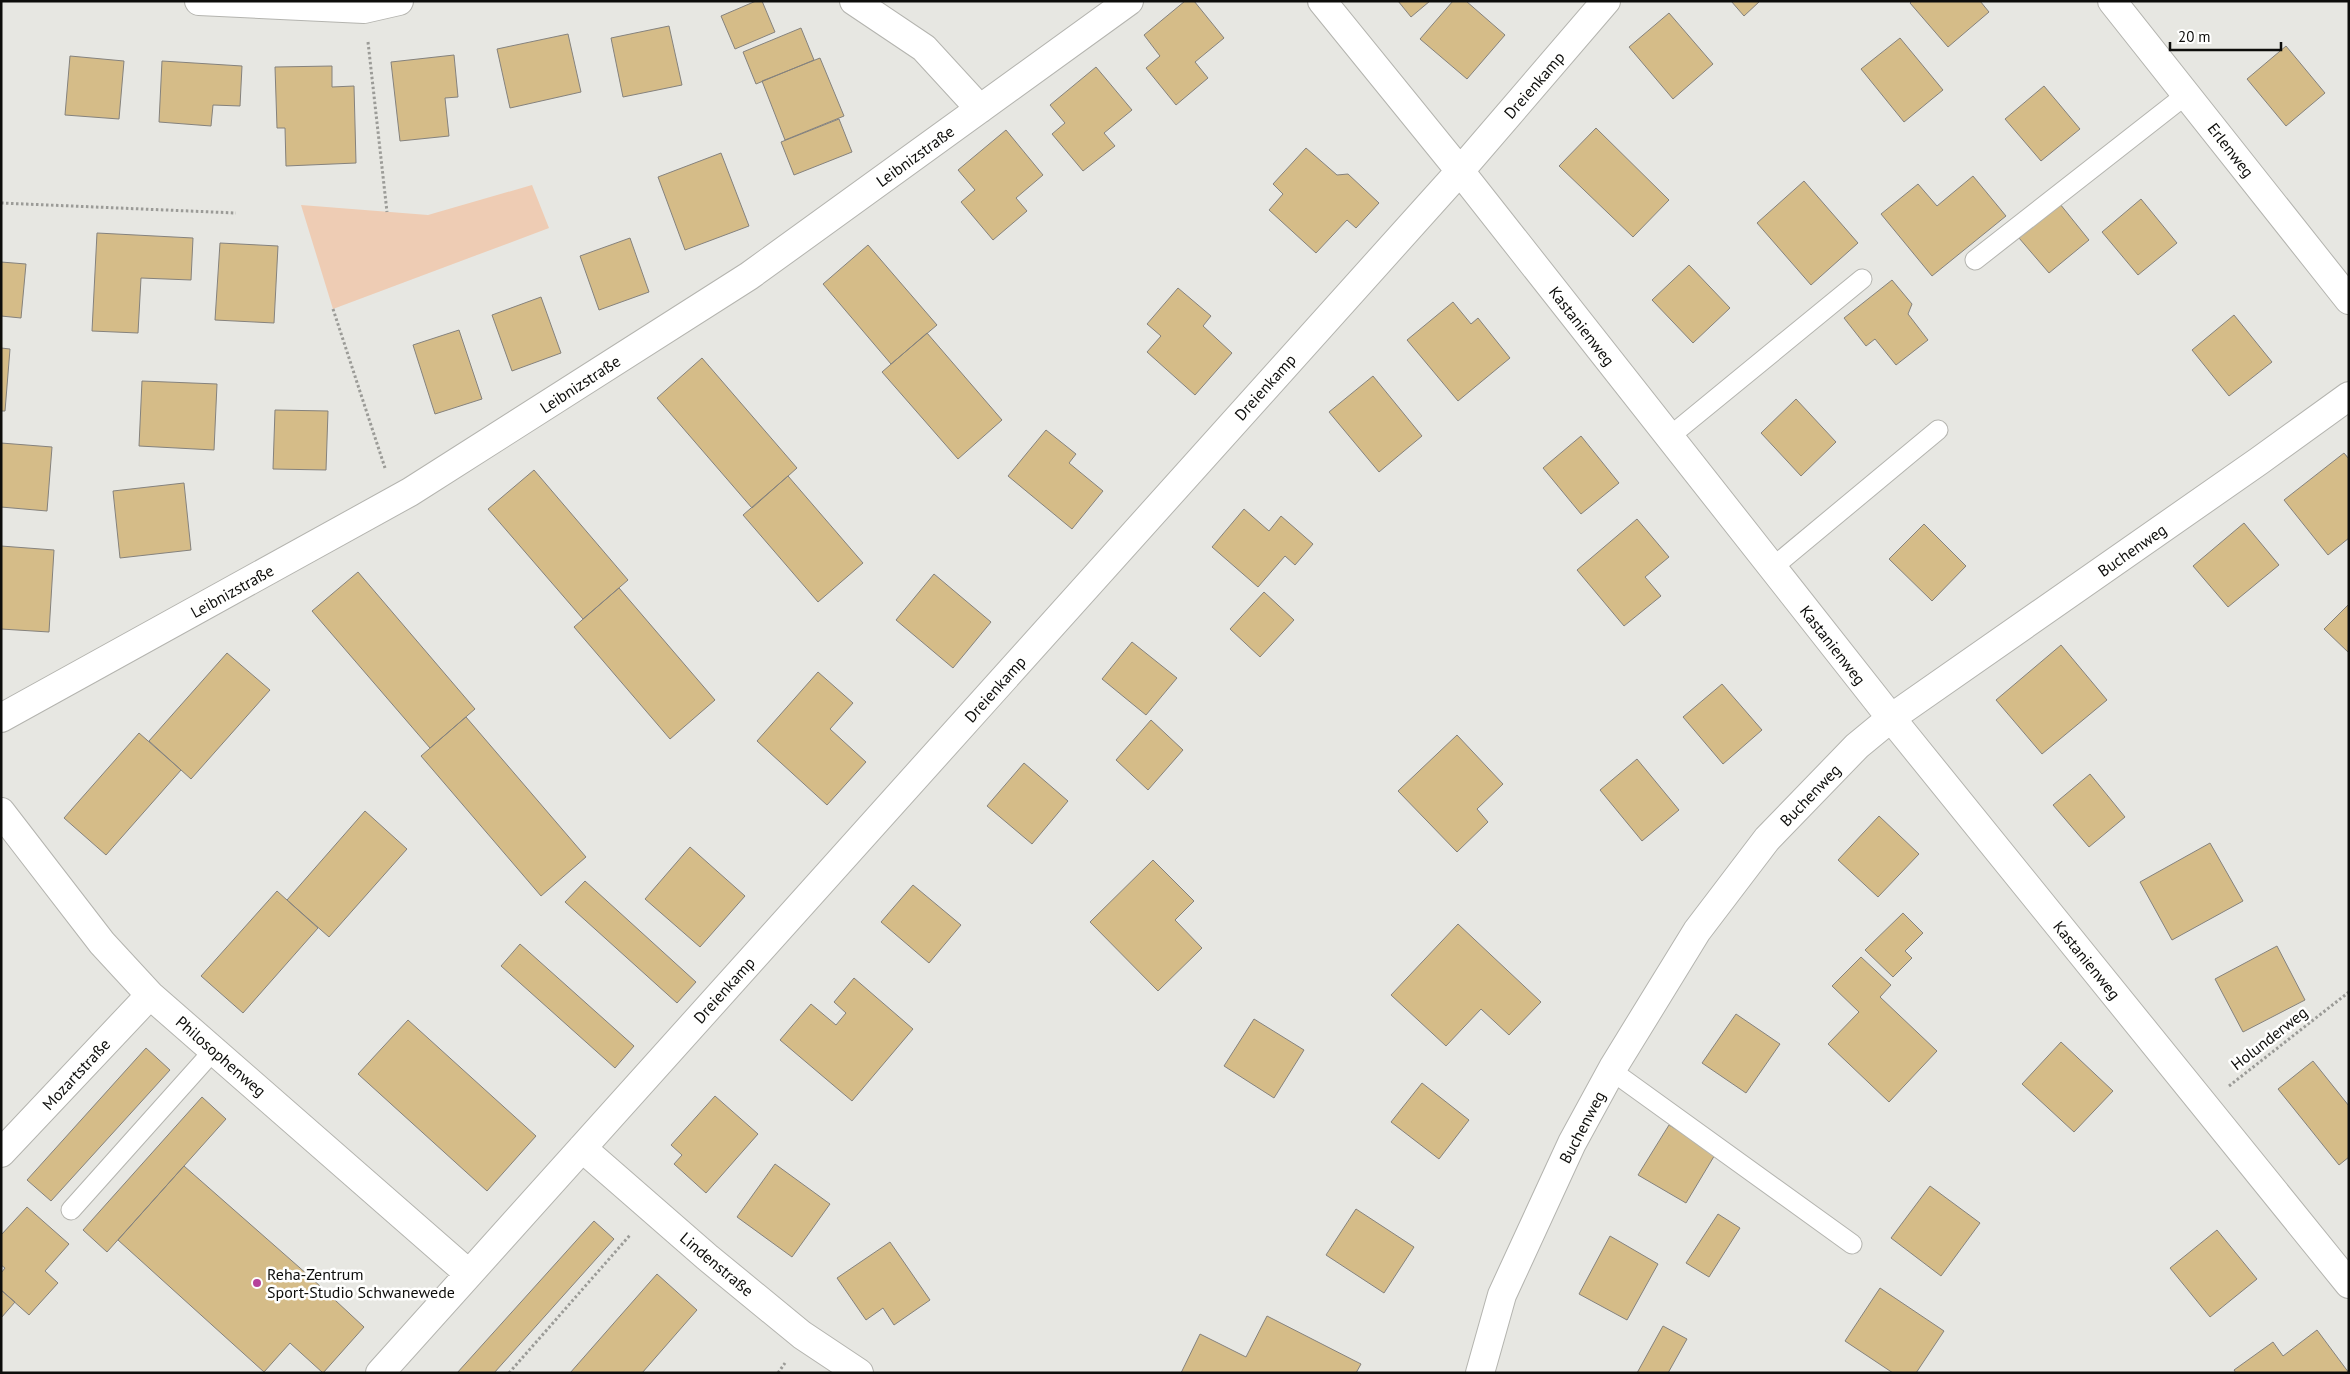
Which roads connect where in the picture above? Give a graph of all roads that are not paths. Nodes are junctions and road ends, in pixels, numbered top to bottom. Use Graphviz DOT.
graph roads {
  1 [pos="199,1"];
  2 [pos="399,1"];
  3 [pos="854,1"];
  4 [pos="1128,1"];
  5 [pos="1322,1"];
  6 [pos="1606,1"];
  7 [pos="2112,1"];
  8 [pos="2187,94"];
  9 [pos="980,109"];
  10 [pos="1460,171"];
  11 [pos="1975,260"];
  12 [pos="1862,279"];
  13 [pos="2349,300"];
  14 [pos="2349,396"];
  15 [pos="1938,430"];
  16 [pos="1670,437"];
  17 [pos="1772,568"];
  18 [pos="1,718"];
  19 [pos="1890,718"];
  20 [pos="1,812"];
  21 [pos="150,995"];
  22 [pos="214,1050"];
  23 [pos="1612,1071"];
  24 [pos="582,1148"];
  25 [pos="1,1153"];
  26 [pos="71,1210"];
  27 [pos="1852,1244"];
  28 [pos="468,1273"];
  29 [pos="2349,1284"];
  30 [pos="380,1373"];
  31 [pos="859,1373"];
  32 [pos="1480,1373"];
  1 -- 2 [label="street"];
  3 -- 9 [label="street"];
  4 -- 9 [label="street, Leibnizstraße"];
  5 -- 10 [label="street, Kastanienweg"];
  6 -- 10 [label="street, Dreienkamp"];
  7 -- 8 [label="street, Erlenweg"];
  8 -- 11 [label="lane"];
  8 -- 13 [label="street, Erlenweg"];
  9 -- 18 [label="street, Leibnizstraße"];
  10 -- 16 [label="street, Kastanienweg"];
  10 -- 24 [label="street, Dreienkamp"];
  12 -- 16 [label="lane"];
  14 -- 19 [label="street, Buchenweg"];
  15 -- 17 [label="lane"];
  16 -- 17 [label="street, Kastanienweg"];
  17 -- 19 [label="street, Kastanienweg"];
  19 -- 23 [label="street, Buchenweg"];
  19 -- 29 [label="street, Kastanienweg"];
  20 -- 21 [label="street, Philosophenweg"];
  21 -- 22 [label="street, Philosophenweg"];
  21 -- 25 [label="street, Mozartstraße"];
  22 -- 26 [label="lane"];
  22 -- 28 [label="street, Philosophenweg"];
  23 -- 27 [label="lane"];
  23 -- 32 [label="street, Buchenweg"];
  24 -- 28 [label="street, Dreienkamp"];
  24 -- 31 [label="street, Lindenstraße"];
  28 -- 30 [label="street, Dreienkamp"];
}
